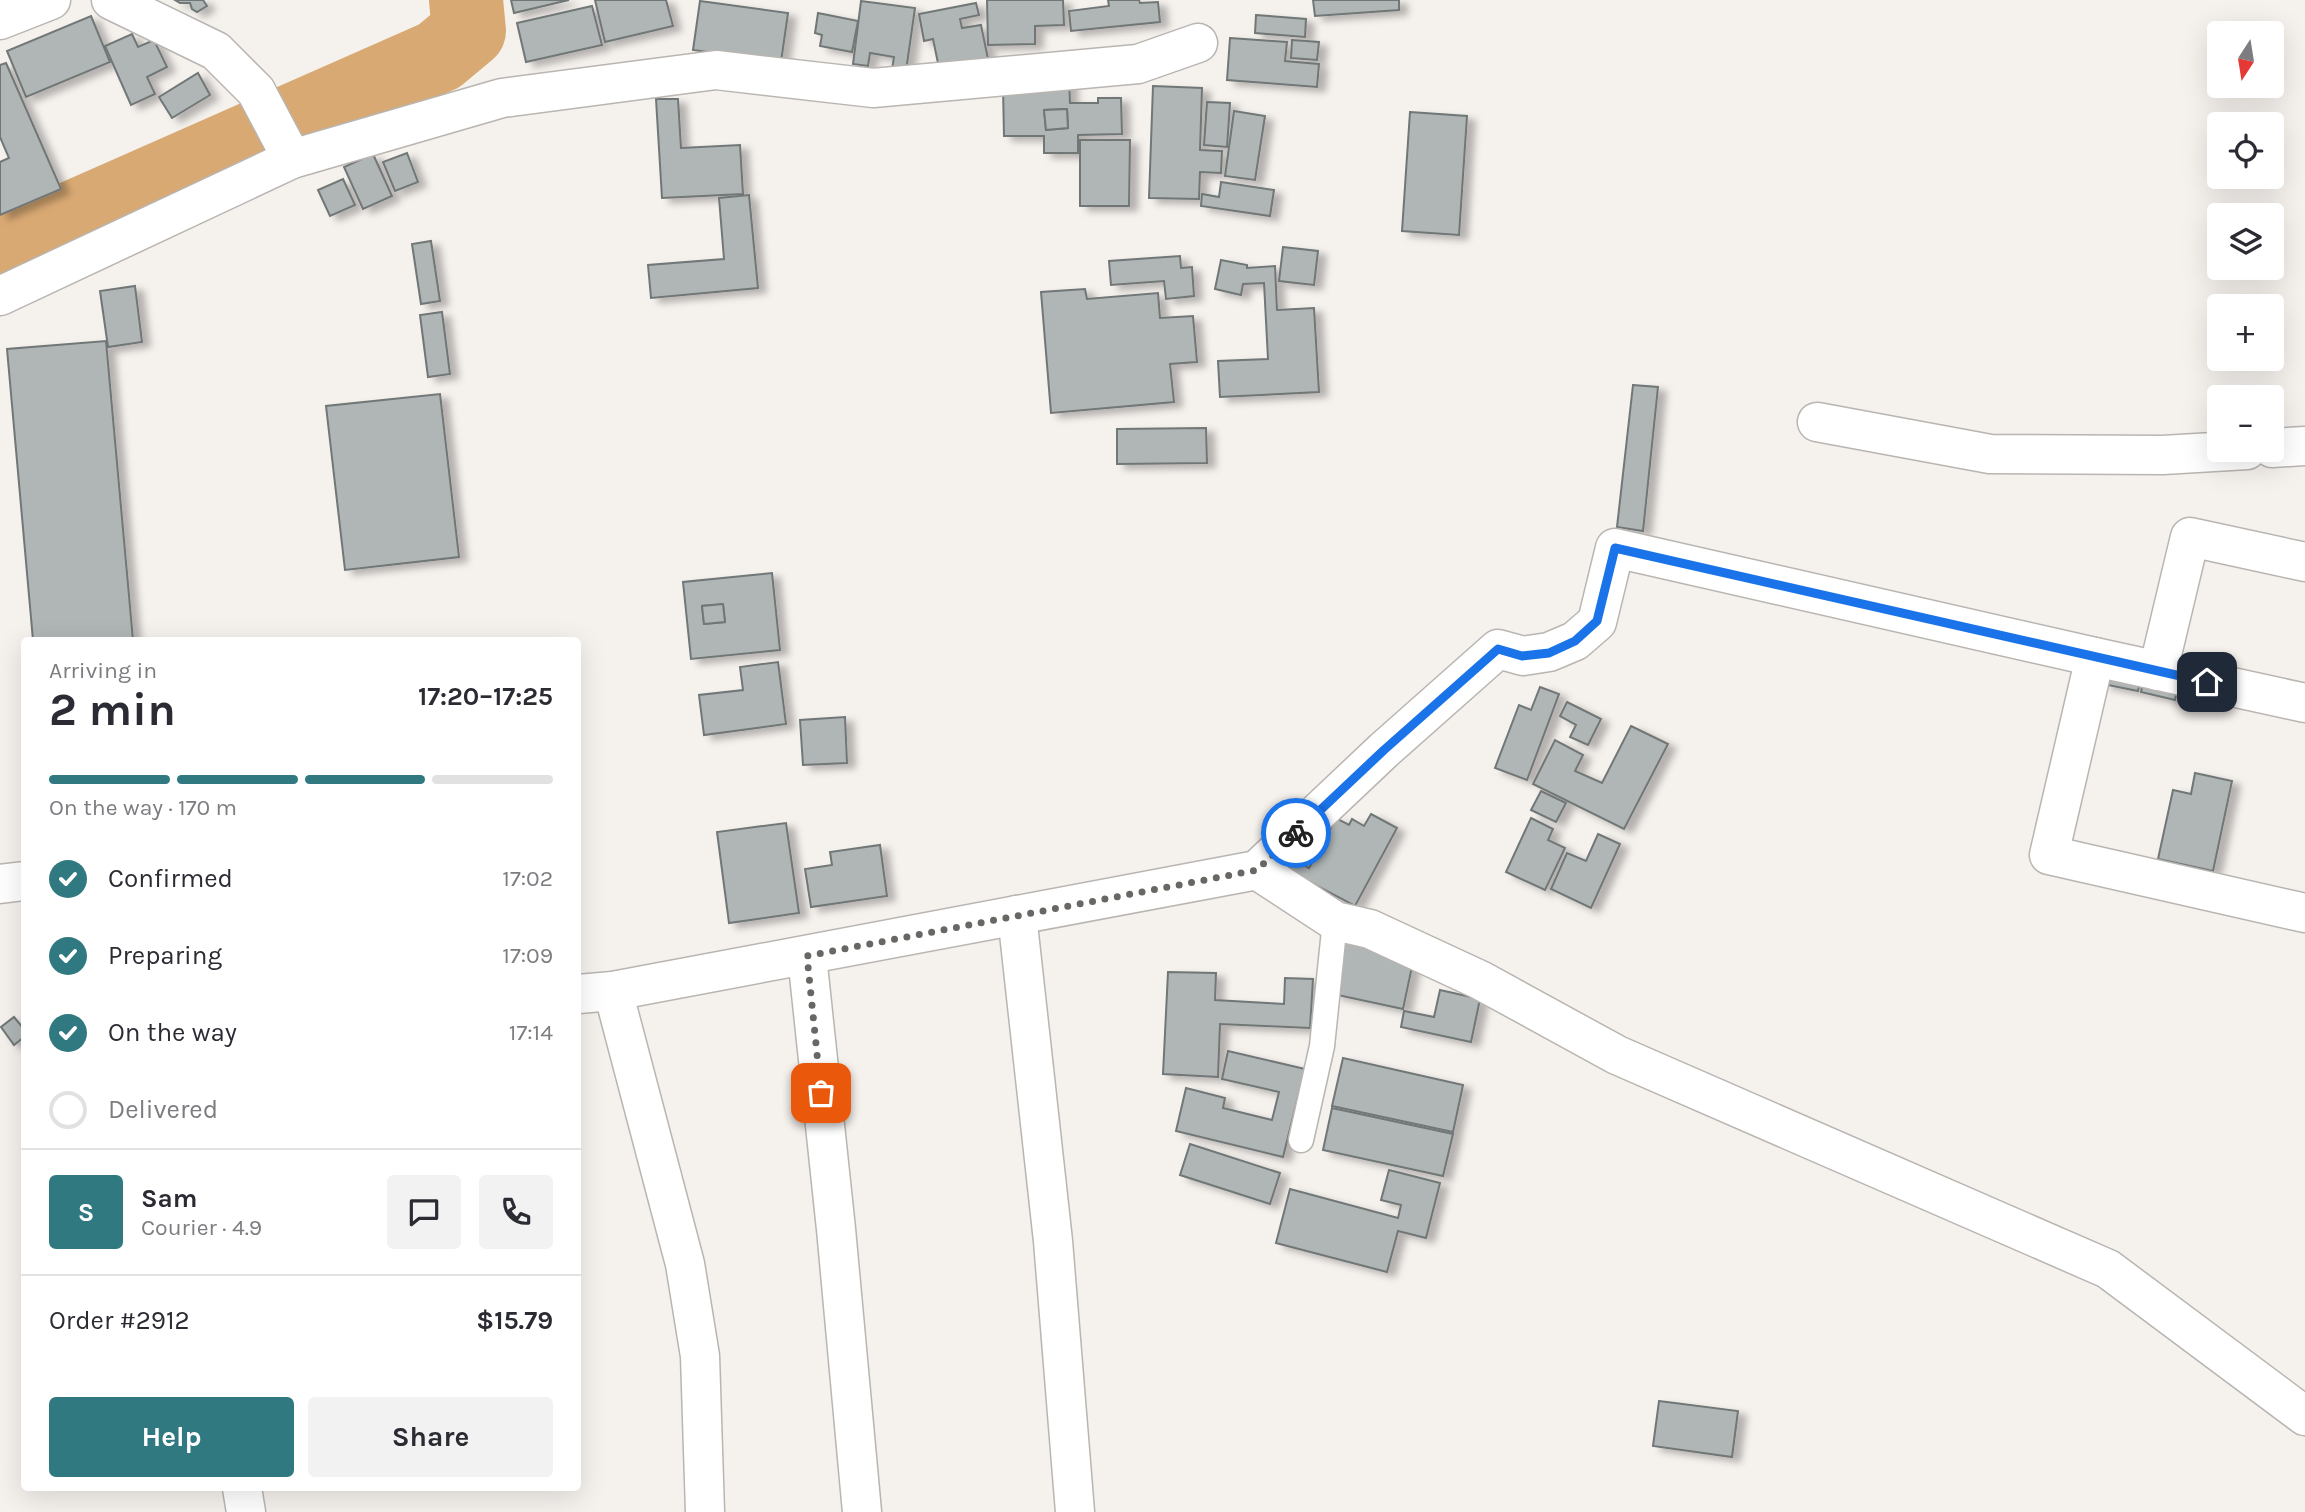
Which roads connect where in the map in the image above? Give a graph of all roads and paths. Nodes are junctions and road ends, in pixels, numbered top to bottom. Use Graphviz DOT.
graph roads {
  1 [pos="51,0"];
  2 [pos="111,0"];
  3 [pos="0,20"];
  4 [pos="1198,43"];
  5 [pos="292,159"];
  6 [pos="0,296"];
  7 [pos="1817,422"];
  8 [pos="2305,446"];
  9 [pos="2284,447"];
  10 [pos="2207,453"];
  11 [pos="2305,562"];
  12 [pos="2095,657"];
  13 [pos="2158,671"];
  14 [pos="2305,704"];
  15 [pos="1257,870"];
  16 [pos="21,881"];
  17 [pos="0,884"];
  18 [pos="2305,913"];
  19 [pos="1017,915"];
  20 [pos="1335,921"];
  21 [pos="807,956"];
  22 [pos="595,993"];
  23 [pos="1301,1140"];
  24 [pos="2305,1416"];
  25 [pos="242,1491"];
  26 [pos="246,1512"];
  27 [pos="705,1512"];
  28 [pos="862,1512"];
  29 [pos="1076,1512"];
  1 -- 3 [label="street"];
  2 -- 5 [label="street"];
  4 -- 5 [label="street"];
  5 -- 6 [label="street"];
  7 -- 10 [label="street"];
  8 -- 9 [label="street"];
  11 -- 13 [label="street"];
  12 -- 13 [label="street"];
  12 -- 15 [label="street"];
  12 -- 18 [label="street"];
  13 -- 14 [label="street"];
  15 -- 19 [label="street"];
  15 -- 20 [label="street"];
  16 -- 17 [label="street"];
  19 -- 21 [label="street"];
  19 -- 29 [label="street"];
  20 -- 23 [label="lane"];
  20 -- 24 [label="street"];
  21 -- 22 [label="street"];
  21 -- 28 [label="street"];
  22 -- 27 [label="street"];
  25 -- 26 [label="street"];
}
